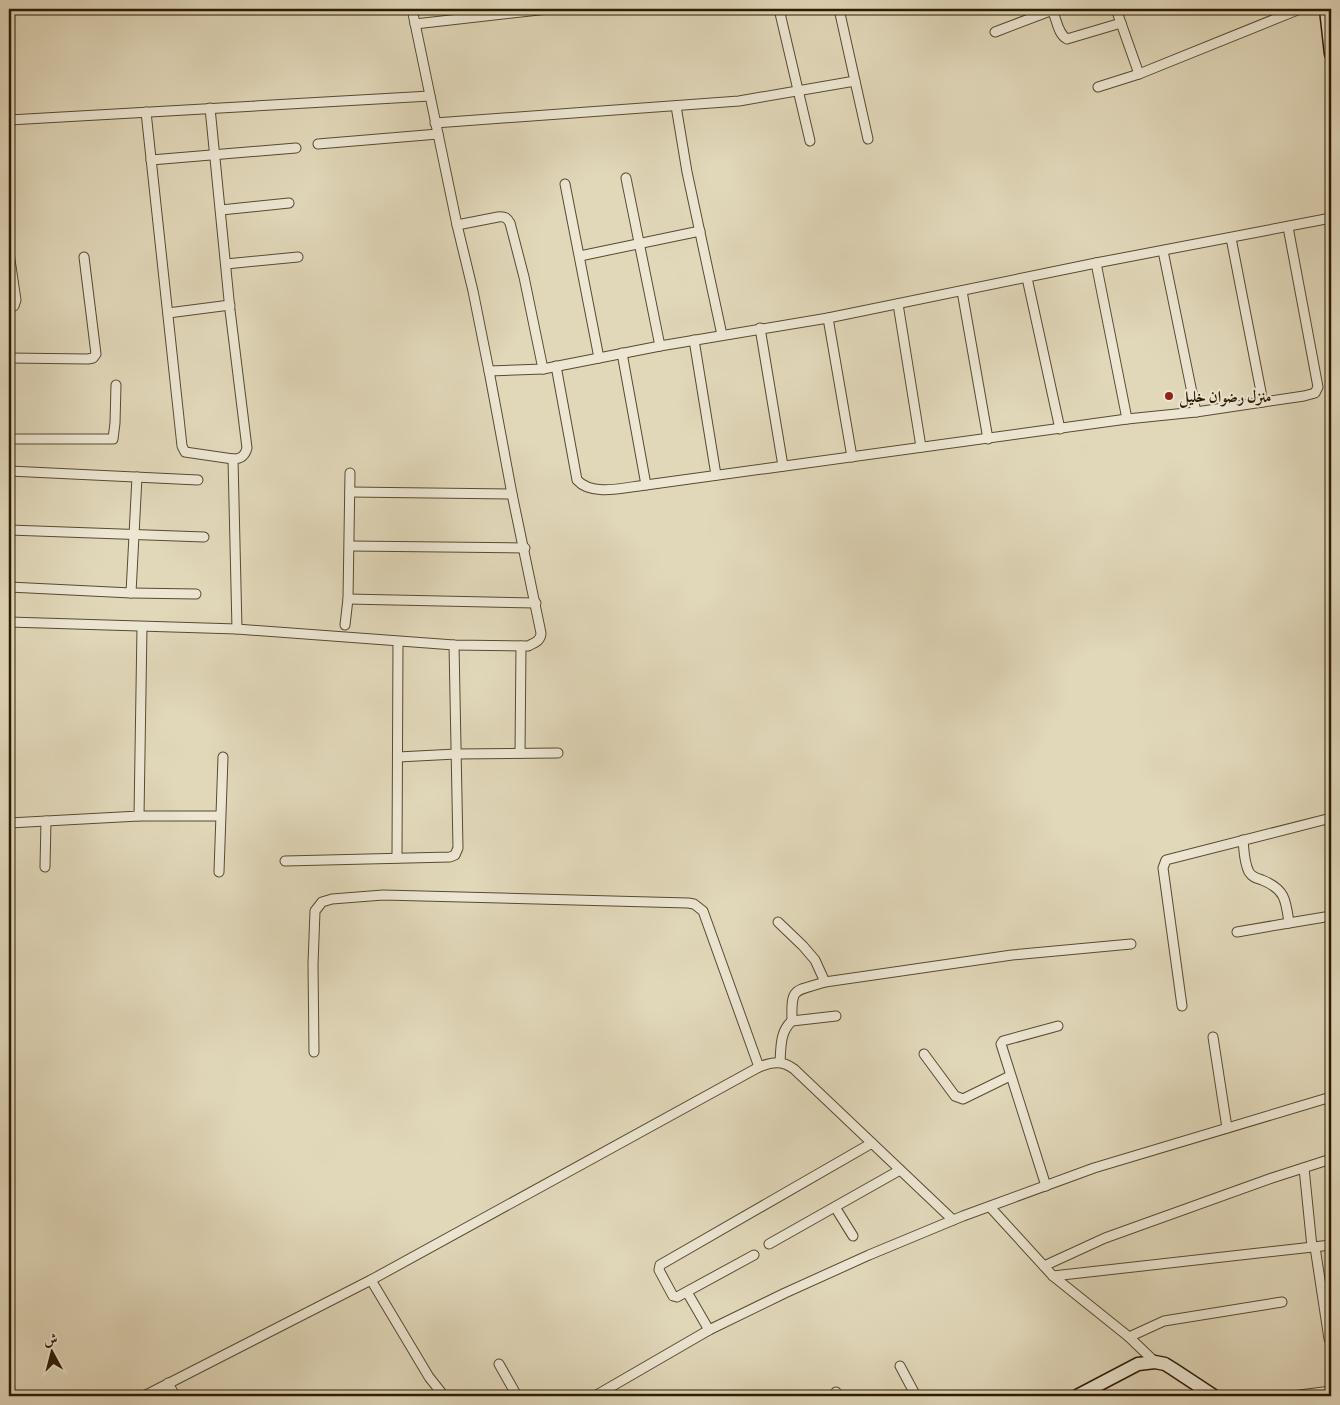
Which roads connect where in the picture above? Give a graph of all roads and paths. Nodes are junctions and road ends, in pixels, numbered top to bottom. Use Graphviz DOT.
graph roads {
  1 [pos="412,9"];
  2 [pos="547,9"];
  3 [pos="780,9"];
  4 [pos="839,9"];
  5 [pos="1116,9"];
  6 [pos="1300,9"];
  7 [pos="1326,9"];
  8 [pos="1121,23"];
  9 [pos="415,24"];
  10 [pos="995,32"];
  11 [pos="1331,54"];
  12 [pos="1139,74"];
  13 [pos="855,81"];
  14 [pos="1098,88"];
  15 [pos="798,90"];
  16 [pos="430,96"];
  17 [pos="676,106"];
  18 [pos="210,108"];
  19 [pos="146,112"];
  20 [pos="9,120"];
  21 [pos="435,123"];
  22 [pos="438,134"];
  23 [pos="868,139"];
  24 [pos="810,141"];
  25 [pos="318,144"];
  26 [pos="296,148"];
  27 [pos="215,156"];
  28 [pos="151,160"];
  29 [pos="626,178"];
  30 [pos="565,184"];
  31 [pos="289,203"];
  32 [pos="221,210"];
  33 [pos="1331,218"];
  34 [pos="457,225"];
  35 [pos="1288,227"];
  36 [pos="700,231"];
  37 [pos="1231,238"];
  38 [pos="639,244"];
  39 [pos="1162,251"];
  40 [pos="9,252"];
  41 [pos="298,256"];
  42 [pos="580,256"];
  43 [pos="84,257"];
  44 [pos="1096,263"];
  45 [pos="226,264"];
  46 [pos="1027,278"];
  47 [pos="962,291"];
  48 [pos="898,304"];
  49 [pos="230,305"];
  50 [pos="9,307"];
  51 [pos="168,312"];
  52 [pos="828,318"];
  53 [pos="760,328"];
  54 [pos="722,335"];
  55 [pos="694,340"];
  56 [pos="660,346"];
  57 [pos="622,353"];
  58 [pos="9,358"];
  59 [pos="599,358"];
  60 [pos="556,366"];
  61 [pos="543,369"];
  62 [pos="489,371"];
  63 [pos="116,384"];
  64 [pos="1263,402"];
  65 [pos="1196,412"];
  66 [pos="1127,419"];
  67 [pos="1060,429"];
  68 [pos="9,439"];
  69 [pos="988,439"];
  70 [pos="921,447"];
  71 [pos="852,457"];
  72 [pos="233,459"];
  73 [pos="783,466"];
  74 [pos="9,471"];
  75 [pos="350,473"];
  76 [pos="716,475"];
  77 [pos="138,477"];
  78 [pos="198,480"];
  79 [pos="646,485"];
  80 [pos="350,492"];
  81 [pos="512,494"];
  82 [pos="9,530"];
  83 [pos="134,535"];
  84 [pos="204,537"];
  85 [pos="350,546"];
  86 [pos="524,548"];
  87 [pos="9,587"];
  88 [pos="131,593"];
  89 [pos="196,594"];
  90 [pos="348,598"];
  91 [pos="536,603"];
  92 [pos="9,622"];
  93 [pos="345,625"];
  94 [pos="142,627"];
  95 [pos="237,629"];
  96 [pos="398,642"];
  97 [pos="454,645"];
  98 [pos="521,646"];
  99 [pos="558,753"];
  100 [pos="456,754"];
  101 [pos="520,754"];
  102 [pos="223,757"];
  103 [pos="398,757"];
  104 [pos="139,816"];
  105 [pos="220,816"];
  106 [pos="1331,818"];
  107 [pos="46,821"];
  108 [pos="9,823"];
  109 [pos="1243,840"];
  110 [pos="397,858"];
  111 [pos="285,861"];
  112 [pos="45,868"];
  113 [pos="219,872"];
  114 [pos="1331,916"];
  115 [pos="778,922"];
  116 [pos="1289,923"];
  117 [pos="1237,932"];
  118 [pos="1131,944"];
  119 [pos="825,982"];
  120 [pos="1182,1006"];
  121 [pos="836,1016"];
  122 [pos="792,1021"];
  123 [pos="1058,1026"];
  124 [pos="1212,1037"];
  125 [pos="314,1052"];
  126 [pos="924,1054"];
  127 [pos="780,1062"];
  128 [pos="759,1067"];
  129 [pos="1010,1076"];
  130 [pos="1331,1097"];
  131 [pos="1227,1128"];
  132 [pos="872,1143"];
  133 [pos="1331,1159"];
  134 [pos="1304,1168"];
  135 [pos="900,1170"];
  136 [pos="1046,1186"];
  137 [pos="835,1207"];
  138 [pos="990,1207"];
  139 [pos="953,1220"];
  140 [pos="853,1236"];
  141 [pos="769,1244"];
  142 [pos="1331,1245"];
  143 [pos="1313,1247"];
  144 [pos="754,1255"];
  145 [pos="1044,1266"];
  146 [pos="1053,1276"];
  147 [pos="371,1280"];
  148 [pos="688,1292"];
  149 [pos="1282,1302"];
  150 [pos="709,1330"];
  151 [pos="1129,1337"];
  152 [pos="1329,1339"];
  153 [pos="1155,1362"];
  154 [pos="499,1364"];
  155 [pos="900,1366"];
  156 [pos="168,1383"];
  157 [pos="1331,1391"];
  158 [pos="144,1396"];
  159 [pos="175,1396"];
  160 [pos="444,1396"];
  161 [pos="517,1396"];
  162 [pos="595,1396"];
  163 [pos="916,1396"];
  164 [pos="1077,1396"];
  165 [pos="1214,1396"];
  166 [pos="1292,1396"];
  1 -- 9 [label="street"];
  2 -- 9 [label="street"];
  3 -- 15 [label="street"];
  4 -- 13 [label="street"];
  5 -- 8 [label="street"];
  6 -- 12 [label="street"];
  7 -- 11 [label="street"];
  8 -- 10 [label="street"];
  8 -- 12 [label="street"];
  9 -- 16 [label="street"];
  12 -- 14 [label="street"];
  13 -- 15 [label="street"];
  13 -- 23 [label="street"];
  15 -- 17 [label="street"];
  15 -- 24 [label="street"];
  16 -- 18 [label="street"];
  16 -- 21 [label="street"];
  17 -- 21 [label="street"];
  17 -- 36 [label="street"];
  18 -- 19 [label="street"];
  18 -- 27 [label="street"];
  19 -- 20 [label="street"];
  19 -- 28 [label="street"];
  21 -- 22 [label="street"];
  22 -- 25 [label="street"];
  22 -- 34 [label="street"];
  26 -- 27 [label="street"];
  27 -- 28 [label="street"];
  27 -- 32 [label="street"];
  28 -- 51 [label="street"];
  29 -- 38 [label="street"];
  30 -- 42 [label="street"];
  31 -- 32 [label="street"];
  32 -- 45 [label="street"];
  33 -- 35 [label="street"];
  34 -- 61 [label="street"];
  34 -- 62 [label="street"];
  35 -- 37 [label="street"];
  35 -- 64 [label="street"];
  36 -- 38 [label="street"];
  36 -- 54 [label="street"];
  37 -- 39 [label="street"];
  37 -- 64 [label="street"];
  38 -- 42 [label="street"];
  38 -- 56 [label="street"];
  39 -- 44 [label="street"];
  39 -- 65 [label="street"];
  40 -- 50 [label="street"];
  41 -- 45 [label="street"];
  42 -- 59 [label="street"];
  43 -- 58 [label="street"];
  44 -- 46 [label="street"];
  44 -- 66 [label="street"];
  45 -- 49 [label="street"];
  46 -- 47 [label="street"];
  46 -- 67 [label="street"];
  47 -- 48 [label="street"];
  47 -- 69 [label="street"];
  48 -- 52 [label="street"];
  48 -- 70 [label="street"];
  49 -- 51 [label="street"];
  49 -- 72 [label="street"];
  51 -- 72 [label="street"];
  52 -- 53 [label="street"];
  52 -- 71 [label="street"];
  53 -- 54 [label="street"];
  53 -- 73 [label="street"];
  54 -- 55 [label="street"];
  55 -- 56 [label="street"];
  55 -- 76 [label="street"];
  56 -- 57 [label="street"];
  57 -- 59 [label="street"];
  57 -- 79 [label="street"];
  59 -- 60 [label="street"];
  60 -- 61 [label="street"];
  60 -- 79 [label="street"];
  61 -- 62 [label="street"];
  62 -- 81 [label="street"];
  63 -- 68 [label="street"];
  64 -- 65 [label="street"];
  65 -- 66 [label="street"];
  66 -- 67 [label="street"];
  67 -- 69 [label="street"];
  69 -- 70 [label="street"];
  70 -- 71 [label="street"];
  71 -- 73 [label="street"];
  72 -- 95 [label="street"];
  73 -- 76 [label="street"];
  74 -- 77 [label="street"];
  75 -- 80 [label="street"];
  76 -- 79 [label="street"];
  77 -- 78 [label="street"];
  77 -- 83 [label="street"];
  80 -- 81 [label="street"];
  80 -- 85 [label="street"];
  81 -- 86 [label="street"];
  82 -- 83 [label="street"];
  83 -- 84 [label="street"];
  83 -- 88 [label="street"];
  85 -- 86 [label="street"];
  85 -- 90 [label="street"];
  86 -- 91 [label="street"];
  87 -- 88 [label="street"];
  88 -- 89 [label="street"];
  90 -- 91 [label="street"];
  90 -- 93 [label="street"];
  91 -- 98 [label="street"];
  92 -- 94 [label="street"];
  94 -- 95 [label="street"];
  94 -- 104 [label="street"];
  95 -- 96 [label="street"];
  96 -- 97 [label="street"];
  96 -- 103 [label="street"];
  97 -- 98 [label="street"];
  97 -- 100 [label="street"];
  98 -- 101 [label="street"];
  99 -- 101 [label="street"];
  100 -- 101 [label="street"];
  100 -- 103 [label="street"];
  100 -- 110 [label="street"];
  102 -- 105 [label="street"];
  103 -- 110 [label="street"];
  104 -- 105 [label="street"];
  104 -- 107 [label="street"];
  105 -- 113 [label="street"];
  106 -- 109 [label="street"];
  107 -- 108 [label="street"];
  107 -- 112 [label="street"];
  109 -- 116 [label="street"];
  109 -- 120 [label="street"];
  110 -- 111 [label="street"];
  114 -- 116 [label="street"];
  115 -- 119 [label="street"];
  116 -- 117 [label="street"];
  118 -- 119 [label="street"];
  119 -- 122 [label="street"];
  121 -- 122 [label="street"];
  122 -- 127 [label="street"];
  123 -- 129 [label="street"];
  124 -- 131 [label="street"];
  125 -- 128 [label="street"];
  126 -- 129 [label="street"];
  127 -- 128 [label="street"];
  127 -- 132 [label="street"];
  128 -- 147 [label="street"];
  129 -- 136 [label="street"];
  130 -- 131 [label="street"];
  131 -- 136 [label="street"];
  132 -- 135 [label="street"];
  132 -- 148 [label="street"];
  133 -- 134 [label="street"];
  134 -- 143 [label="street"];
  134 -- 145 [label="street"];
  135 -- 137 [label="street"];
  135 -- 139 [label="street"];
  136 -- 138 [label="street"];
  137 -- 140 [label="street"];
  137 -- 141 [label="street"];
  138 -- 139 [label="street"];
  138 -- 145 [label="street"];
  139 -- 150 [label="street"];
  142 -- 143 [label="street"];
  143 -- 146 [label="street"];
  143 -- 152 [label="street"];
  144 -- 148 [label="street"];
  145 -- 146 [label="street"];
  146 -- 151 [label="street"];
  147 -- 156 [label="street"];
  147 -- 160 [label="street"];
  148 -- 150 [label="street"];
  149 -- 151 [label="street"];
  150 -- 162 [label="street"];
  151 -- 153 [label="street"];
  153 -- 164 [label="street"];
  153 -- 165 [label="street"];
  154 -- 161 [label="street"];
  155 -- 163 [label="street"];
  156 -- 158 [label="street"];
  156 -- 159 [label="street"];
  157 -- 166 [label="street"];
}
